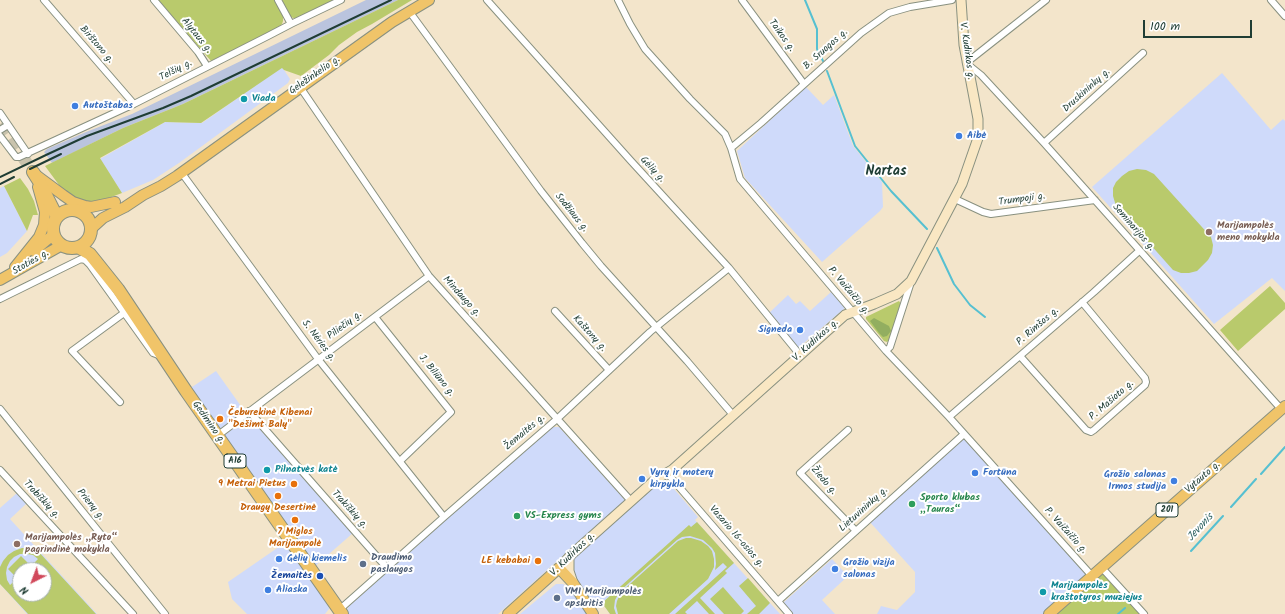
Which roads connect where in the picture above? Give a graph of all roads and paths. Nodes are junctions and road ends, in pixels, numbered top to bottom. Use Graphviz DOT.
graph roads {
  1 [pos="44,0"];
  2 [pos="154,0"];
  3 [pos="278,0"];
  4 [pos="341,0"];
  5 [pos="429,0"];
  6 [pos="487,0"];
  7 [pos="618,0"];
  8 [pos="742,0"];
  9 [pos="952,0"];
  10 [pos="961,0"];
  11 [pos="1046,0"];
  12 [pos="1271,0"];
  13 [pos="409,11"];
  14 [pos="1285,16"];
  15 [pos="291,24"];
  16 [pos="1143,53"];
  17 [pos="966,63"];
  18 [pos="207,66"];
  19 [pos="804,84"];
  20 [pos="300,87"];
  21 [pos="134,104"];
  22 [pos="0,113"];
  23 [pos="8,125"];
  24 [pos="0,130"];
  25 [pos="0,136"];
  26 [pos="1044,143"];
  27 [pos="731,148"];
  28 [pos="28,154"];
  29 [pos="181,172"];
  30 [pos="36,176"];
  31 [pos="143,195"];
  32 [pos="955,199"];
  33 [pos="1095,200"];
  34 [pos="115,202"];
  35 [pos="62,214"];
  36 [pos="84,214"];
  37 [pos="91,232"];
  38 [pos="54,234"];
  39 [pos="62,245"];
  40 [pos="78,248"];
  41 [pos="1139,251"];
  42 [pos="15,267"];
  43 [pos="729,268"];
  44 [pos="429,276"];
  45 [pos="0,280"];
  46 [pos="912,281"];
  47 [pos="118,289"];
  48 [pos="897,294"];
  49 [pos="0,299"];
  50 [pos="905,302"];
  51 [pos="1082,302"];
  52 [pos="555,311"];
  53 [pos="853,312"];
  54 [pos="124,313"];
  55 [pos="374,316"];
  56 [pos="657,328"];
  57 [pos="886,351"];
  58 [pos="800,355"];
  59 [pos="163,356"];
  60 [pos="1020,356"];
  61 [pos="318,359"];
  62 [pos="609,370"];
  63 [pos="120,402"];
  64 [pos="1283,408"];
  65 [pos="0,409"];
  66 [pos="249,411"];
  67 [pos="733,415"];
  68 [pos="949,417"];
  69 [pos="557,419"];
  70 [pos="848,430"];
  71 [pos="964,434"];
  72 [pos="217,436"];
  73 [pos="400,461"];
  74 [pos="0,470"];
  75 [pos="667,473"];
  76 [pos="631,502"];
  77 [pos="444,517"];
  78 [pos="856,531"];
  79 [pos="569,556"];
  80 [pos="387,568"];
  81 [pos="559,568"];
  82 [pos="1102,568"];
  83 [pos="1092,576"];
  84 [pos="573,583"];
  85 [pos="778,601"];
  86 [pos="339,613"];
  87 [pos="132,614"];
  88 [pos="165,614"];
  89 [pos="508,614"];
  90 [pos="593,614"];
  91 [pos="790,614"];
  92 [pos="1049,614"];
  93 [pos="1144,614"];
  1 -- 21 [label="street, Birštono g."];
  2 -- 18 [label="street, Alytaus g."];
  3 -- 15 [label="street"];
  4 -- 15 [label="street, Telšių g."];
  5 -- 13 [label="main road, Geležinkelio g."];
  6 -- 43 [label="street, Gėlių g."];
  7 -- 27 [label="street, P. Vaičaičio g."];
  8 -- 19 [label="street, Taikos g."];
  9 -- 19 [label="street, B. Sruogos g."];
  10 -- 17 [label="main road, V. Kudirkos g."];
  11 -- 17 [label="street"];
  12 -- 14 [label="street"];
  13 -- 20 [label="main road, Geležinkelio g."];
  13 -- 56 [label="street, Sodžiaus g."];
  15 -- 18 [label="street, Telšių g."];
  16 -- 26 [label="street, Druskininkų g."];
  17 -- 26 [label="street, Seminarijos g."];
  17 -- 32 [label="main road, V. Kudirkos g."];
  18 -- 21 [label="street, Telšių g."];
  19 -- 27 [label="street, B. Sruogos g."];
  20 -- 29 [label="main road, Geležinkelio g."];
  20 -- 44 [label="street, Mindaugo g."];
  21 -- 28 [label="street, Telšių g."];
  22 -- 23 [label="street"];
  23 -- 24 [label="street"];
  23 -- 28 [label="street"];
  25 -- 28 [label="street, Telšių g."];
  26 -- 33 [label="street, Seminarijos g."];
  27 -- 53 [label="street, P. Vaičaičio g."];
  29 -- 31 [label="main road, Geležinkelio g."];
  29 -- 61 [label="street, S. Nėries g."];
  30 -- 34 [label="main road"];
  30 -- 35 [label="highway"];
  30 -- 42 [label="main road"];
  31 -- 34 [label="main road, Geležinkelio g."];
  31 -- 37 [label="main road, Geležinkelio g."];
  32 -- 33 [label="street, Trumpoji g."];
  32 -- 46 [label="main road, V. Kudirkos g."];
  33 -- 41 [label="street, Seminarijos g."];
  34 -- 36 [label="main road, Geležinkelio g."];
  35 -- 36 [label="highway"];
  35 -- 38 [label="highway"];
  36 -- 37 [label="highway"];
  37 -- 40 [label="highway"];
  37 -- 47 [label="highway, Gedimino g. / A16"];
  38 -- 39 [label="highway"];
  38 -- 42 [label="main road, Stoties g."];
  39 -- 40 [label="highway"];
  39 -- 45 [label="main road, Stoties g."];
  40 -- 47 [label="highway, Gedimino g. / A16"];
  41 -- 51 [label="street, P. Rimšos g."];
  41 -- 64 [label="street, Seminarijos g."];
  42 -- 45 [label="main road, Stoties g."];
  43 -- 56 [label="street, Žemaitės g."];
  43 -- 58 [label="street, Gėlių g."];
  44 -- 55 [label="street, Piliečių g."];
  44 -- 69 [label="street, Mindaugo g."];
  46 -- 48 [label="main road, V. Kudirkos g."];
  46 -- 50 [label="street"];
  47 -- 59 [label="highway, Gedimino g. / A16"];
  48 -- 50 [label="street"];
  48 -- 53 [label="main road, V. Kudirkos g."];
  49 -- 54 [label="street"];
  50 -- 57 [label="street"];
  51 -- 60 [label="street, P. Rimšos g."];
  51 -- 60 [label="street, P. Mašioto g."];
  52 -- 62 [label="street, Kaštonų g."];
  53 -- 57 [label="street, P. Vaičaičio g."];
  53 -- 58 [label="main road, V. Kudirkos g."];
  54 -- 59 [label="street"];
  54 -- 63 [label="street"];
  55 -- 61 [label="street, Piliečių g."];
  55 -- 73 [label="street, J. Biliūno g."];
  56 -- 62 [label="street, Žemaitės g."];
  56 -- 67 [label="street, Sodžiaus g."];
  57 -- 68 [label="street, P. Vaičaičio g."];
  58 -- 67 [label="main road, V. Kudirkos g."];
  59 -- 72 [label="highway, Gedimino g. / A16"];
  60 -- 68 [label="street, P. Rimšos g."];
  61 -- 66 [label="street, Piliečių g."];
  61 -- 73 [label="street, S. Nėries g."];
  62 -- 69 [label="street, Žemaitės g."];
  64 -- 82 [label="main road, Vytauto g. / 201"];
  65 -- 88 [label="street, Prienų g."];
  66 -- 72 [label="street, Piliečių g."];
  66 -- 80 [label="street, Trakiškių g."];
  67 -- 75 [label="main road, V. Kudirkos g."];
  68 -- 71 [label="street, P. Vaičaičio g."];
  69 -- 76 [label="street, Mindaugo g."];
  69 -- 77 [label="street, Žemaitės g."];
  70 -- 78 [label="street, Žiedo g."];
  71 -- 78 [label="street, Lietuvininkų g."];
  71 -- 83 [label="street, P. Vaičaičio g."];
  72 -- 86 [label="highway, Gedimino g. / A16"];
  73 -- 77 [label="street, S. Nėries g."];
  74 -- 87 [label="street, Trobiškių g."];
  75 -- 76 [label="main road, V. Kudirkos g."];
  75 -- 85 [label="street, Vasario 16-osios g."];
  76 -- 79 [label="main road, V. Kudirkos g."];
  77 -- 80 [label="street, Žemaitės g."];
  78 -- 85 [label="street, Lietuvininkų g."];
  79 -- 81 [label="main road, V. Kudirkos g."];
  79 -- 84 [label="main road"];
  80 -- 86 [label="street, Žemaitės g."];
  81 -- 84 [label="main road"];
  81 -- 89 [label="main road, V. Kudirkos g."];
  82 -- 83 [label="main road, Vytauto g. / 201"];
  82 -- 93 [label="street"];
  83 -- 92 [label="main road, Vytauto g. / 201"];
  84 -- 90 [label="main road"];
  85 -- 91 [label="street, Vasario 16-osios g."];
}
